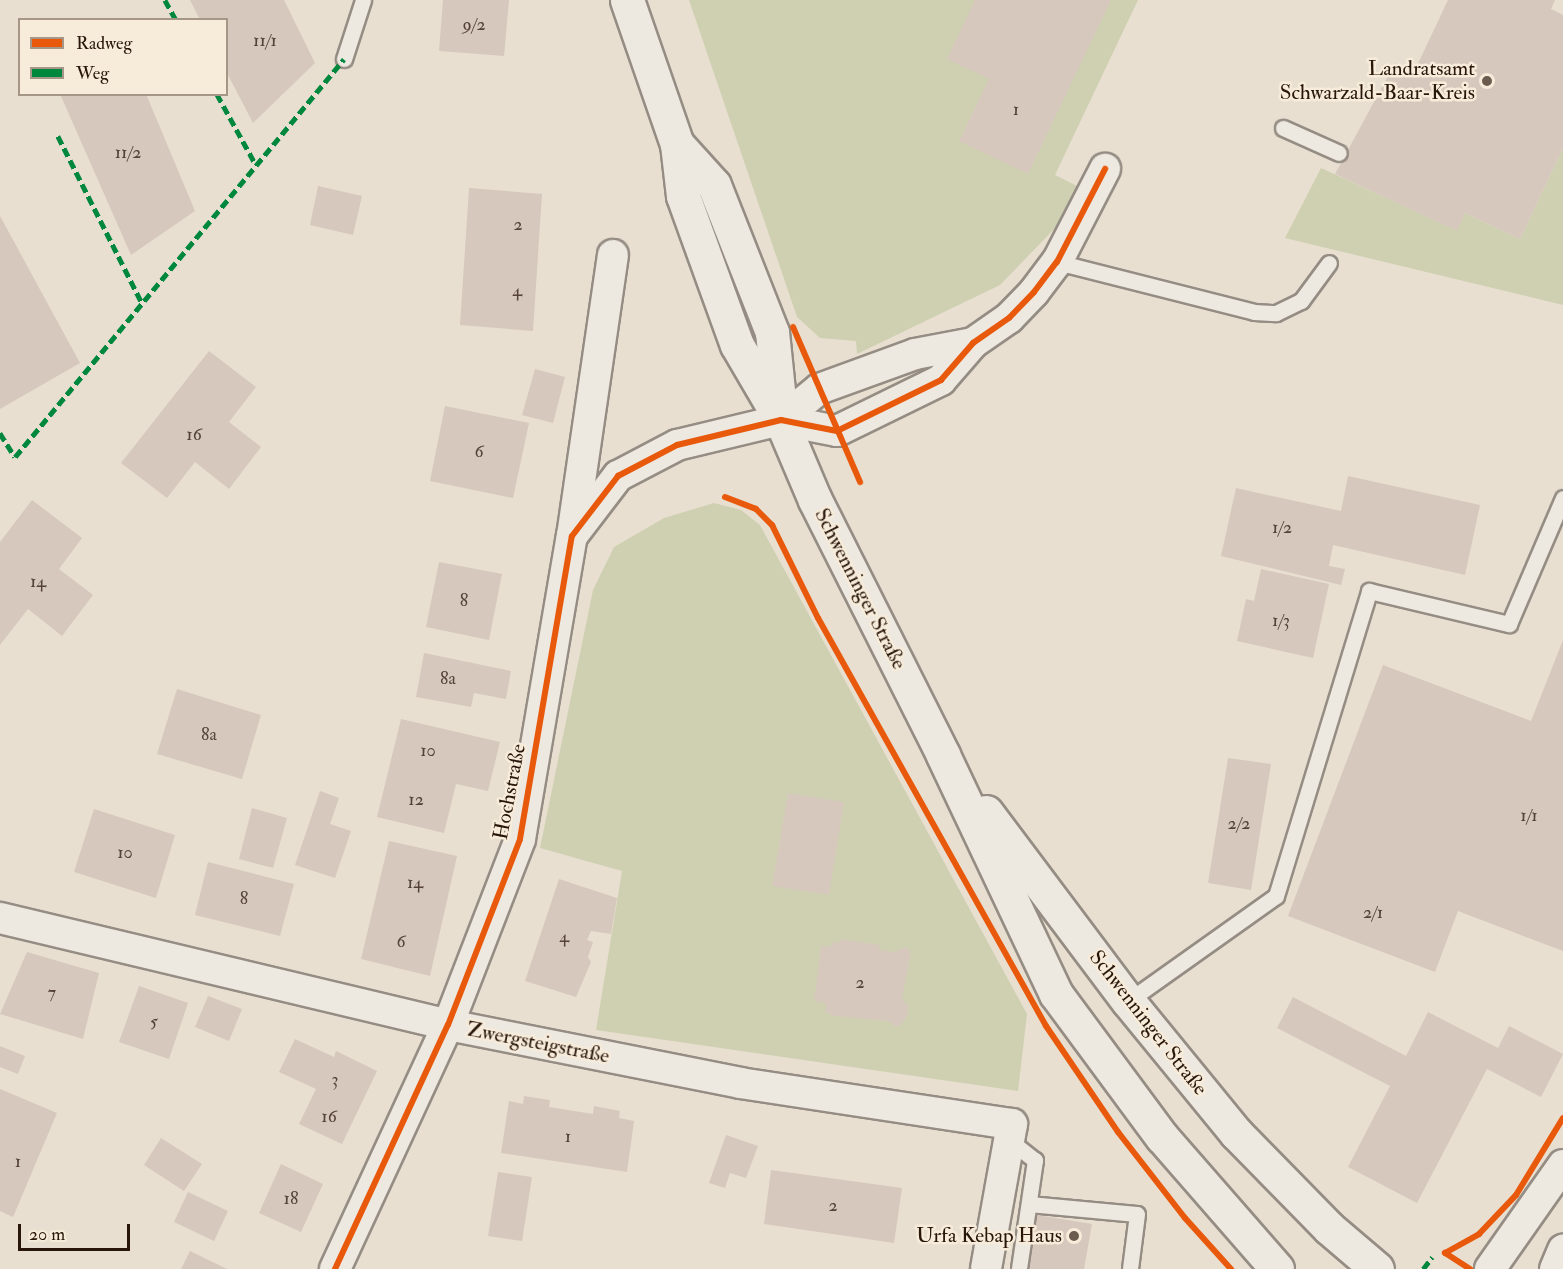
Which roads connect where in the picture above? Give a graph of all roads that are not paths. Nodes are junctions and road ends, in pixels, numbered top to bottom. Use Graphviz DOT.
graph roads {
  1 [pos="363,0"];
  2 [pos="627,0"];
  3 [pos="344,59"];
  4 [pos="1283,128"];
  5 [pos="1339,153"];
  6 [pos="1105,169"];
  7 [pos="614,255"];
  8 [pos="1057,262"];
  9 [pos="1329,263"];
  10 [pos="973,343"];
  11 [pos="781,420"];
  12 [pos="1563,498"];
  13 [pos="572,536"];
  14 [pos="944,755"];
  15 [pos="0,918"];
  16 [pos="1128,1001"];
  17 [pos="448,1025"];
  18 [pos="1011,1132"];
  19 [pos="1563,1165"];
  20 [pos="1029,1204"];
  21 [pos="1563,1250"];
  22 [pos="335,1269"];
  23 [pos="986,1269"];
  24 [pos="1019,1269"];
  25 [pos="1130,1269"];
  26 [pos="1277,1269"];
  27 [pos="1377,1269"];
  28 [pos="1490,1269"];
  29 [pos="1554,1269"];
  1 -- 3 [label="lane"];
  2 -- 11 [label="main road, Schwenninger Straße"];
  4 -- 5 [label="lane"];
  6 -- 8 [label="street"];
  7 -- 13 [label="street, Hochstraße"];
  8 -- 9 [label="lane"];
  8 -- 10 [label="street"];
  10 -- 11 [label="street"];
  10 -- 11 [label="street"];
  11 -- 13 [label="street, Hochstraße"];
  11 -- 14 [label="main road, Schwenninger Straße"];
  12 -- 16 [label="lane"];
  13 -- 17 [label="street, Hochstraße"];
  14 -- 16 [label="main road, Schwenninger Straße"];
  14 -- 26 [label="main road, Schwenninger Straße"];
  15 -- 17 [label="street, Zwergsteigstraße"];
  16 -- 27 [label="main road, Schwenninger Straße"];
  17 -- 18 [label="street, Zwergsteigstraße"];
  17 -- 22 [label="street, Hochstraße"];
  18 -- 20 [label="lane"];
  18 -- 23 [label="street"];
  19 -- 28 [label="street"];
  20 -- 24 [label="lane"];
  20 -- 25 [label="lane"];
  21 -- 29 [label="street"];
}
